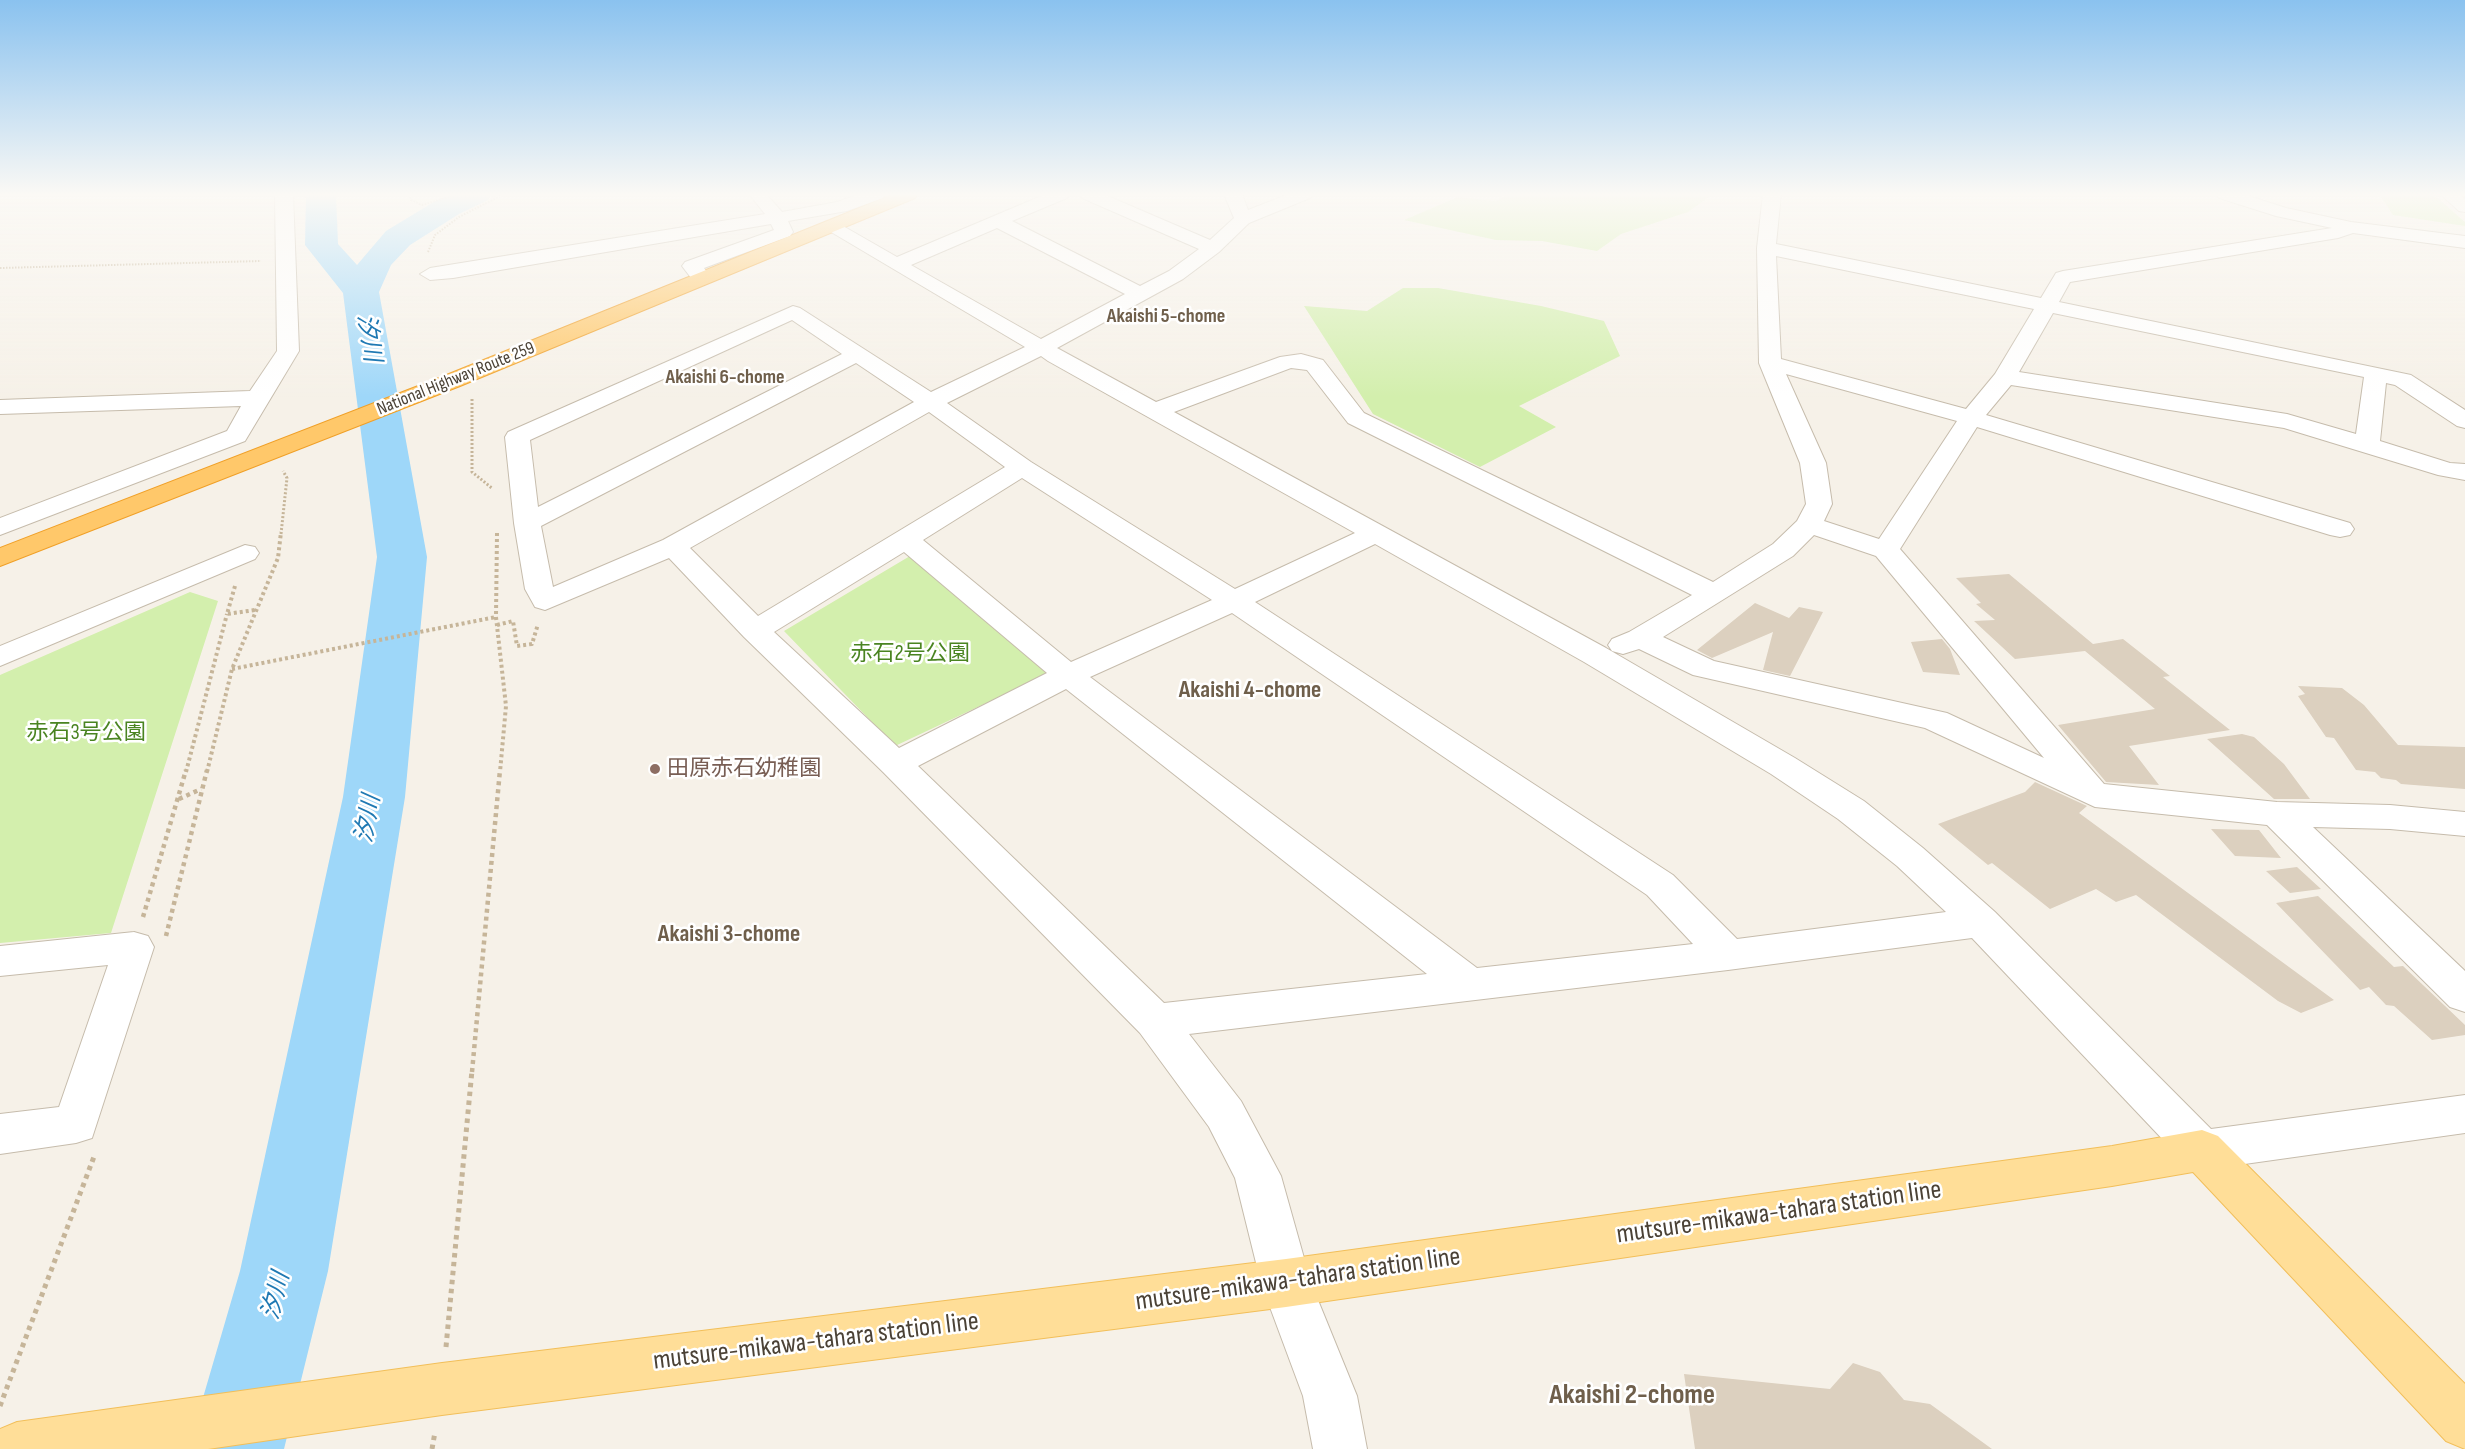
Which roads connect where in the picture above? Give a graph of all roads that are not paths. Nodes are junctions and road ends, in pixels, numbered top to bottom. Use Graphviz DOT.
graph roads {
  1 [pos="286,262"];
  2 [pos="514,262"];
  3 [pos="704,262"];
  4 [pos="744,262"];
  5 [pos="893,262"];
  6 [pos="903,262"];
  7 [pos="1076,262"];
  8 [pos="1195,262"];
  9 [pos="1766,262"];
  10 [pos="1834,262"];
  11 [pos="2159,262"];
  12 [pos="897,264"];
  13 [pos="430,274"];
  14 [pos="702,279"];
  15 [pos="1139,294"];
  16 [pos="2047,304"];
  17 [pos="1042,347"];
  18 [pos="856,355"];
  19 [pos="1770,363"];
  20 [pos="2376,373"];
  21 [pos="2005,377"];
  22 [pos="257,398"];
  23 [pos="930,402"];
  24 [pos="0,407"];
  25 [pos="1156,410"];
  26 [pos="1971,418"];
  27 [pos="2465,421"];
  28 [pos="2367,446"];
  29 [pos="1022,467"];
  30 [pos="2465,472"];
  31 [pos="527,523"];
  32 [pos="1809,525"];
  33 [pos="0,526"];
  34 [pos="2340,529"];
  35 [pos="1375,534"];
  36 [pos="904,538"];
  37 [pos="673,546"];
  38 [pos="1886,550"];
  39 [pos="245,553"];
  40 [pos="0,558"];
  41 [pos="1714,594"];
  42 [pos="1234,601"];
  43 [pos="755,631"];
  44 [pos="1640,638"];
  45 [pos="1595,655"];
  46 [pos="0,657"];
  47 [pos="1068,675"];
  48 [pos="895,764"];
  49 [pos="2096,795"];
  50 [pos="2277,814"];
  51 [pos="2465,824"];
  52 [pos="1981,922"];
  53 [pos="1728,955"];
  54 [pos="0,961"];
  55 [pos="1468,984"];
  56 [pos="2465,996"];
  57 [pos="1155,1021"];
  58 [pos="2465,1114"];
  59 [pos="0,1134"];
  60 [pos="2202,1150"];
  61 [pos="1286,1283"];
  62 [pos="2465,1422"];
  63 [pos="36,1446"];
  64 [pos="1340,1449"];
  1 -- 22 [label="street"];
  2 -- 13 [label="street"];
  3 -- 14 [label="street"];
  4 -- 14 [label="highway, National Highway Route 259"];
  5 -- 12 [label="street"];
  6 -- 12 [label="street"];
  7 -- 15 [label="street"];
  8 -- 15 [label="street"];
  9 -- 19 [label="street"];
  10 -- 16 [label="street"];
  11 -- 16 [label="street"];
  12 -- 17 [label="street"];
  14 -- 40 [label="highway, National Highway Route 259"];
  15 -- 17 [label="street"];
  16 -- 20 [label="street"];
  16 -- 21 [label="street"];
  17 -- 23 [label="street"];
  17 -- 25 [label="street"];
  18 -- 23 [label="street"];
  18 -- 31 [label="street"];
  18 -- 31 [label="street"];
  19 -- 26 [label="street"];
  19 -- 32 [label="street"];
  20 -- 27 [label="street"];
  20 -- 28 [label="street"];
  21 -- 26 [label="street"];
  21 -- 28 [label="street"];
  22 -- 24 [label="street"];
  22 -- 33 [label="street"];
  23 -- 29 [label="street"];
  23 -- 37 [label="street"];
  25 -- 35 [label="street"];
  25 -- 41 [label="street"];
  26 -- 34 [label="street"];
  26 -- 38 [label="street"];
  28 -- 30 [label="street"];
  29 -- 36 [label="street"];
  29 -- 42 [label="street"];
  31 -- 37 [label="street"];
  32 -- 38 [label="street"];
  32 -- 41 [label="street"];
  35 -- 42 [label="street"];
  35 -- 45 [label="street"];
  36 -- 43 [label="street"];
  36 -- 47 [label="street"];
  37 -- 43 [label="street"];
  38 -- 49 [label="street"];
  39 -- 46 [label="street"];
  41 -- 44 [label="street"];
  42 -- 47 [label="street"];
  42 -- 53 [label="street"];
  43 -- 48 [label="street"];
  44 -- 45 [label="street"];
  44 -- 49 [label="street"];
  45 -- 52 [label="street"];
  47 -- 48 [label="street"];
  47 -- 55 [label="street"];
  48 -- 57 [label="street"];
  49 -- 50 [label="street"];
  50 -- 51 [label="street"];
  50 -- 56 [label="street"];
  52 -- 53 [label="street"];
  52 -- 60 [label="street"];
  53 -- 55 [label="street"];
  54 -- 59 [label="street"];
  55 -- 57 [label="street"];
  57 -- 61 [label="street"];
  58 -- 60 [label="street"];
  60 -- 61 [label="main road, mutsure-mikawa-tahara station line"];
  60 -- 62 [label="main road"];
  61 -- 63 [label="main road, mutsure-mikawa-tahara station line"];
  61 -- 64 [label="street"];
}
